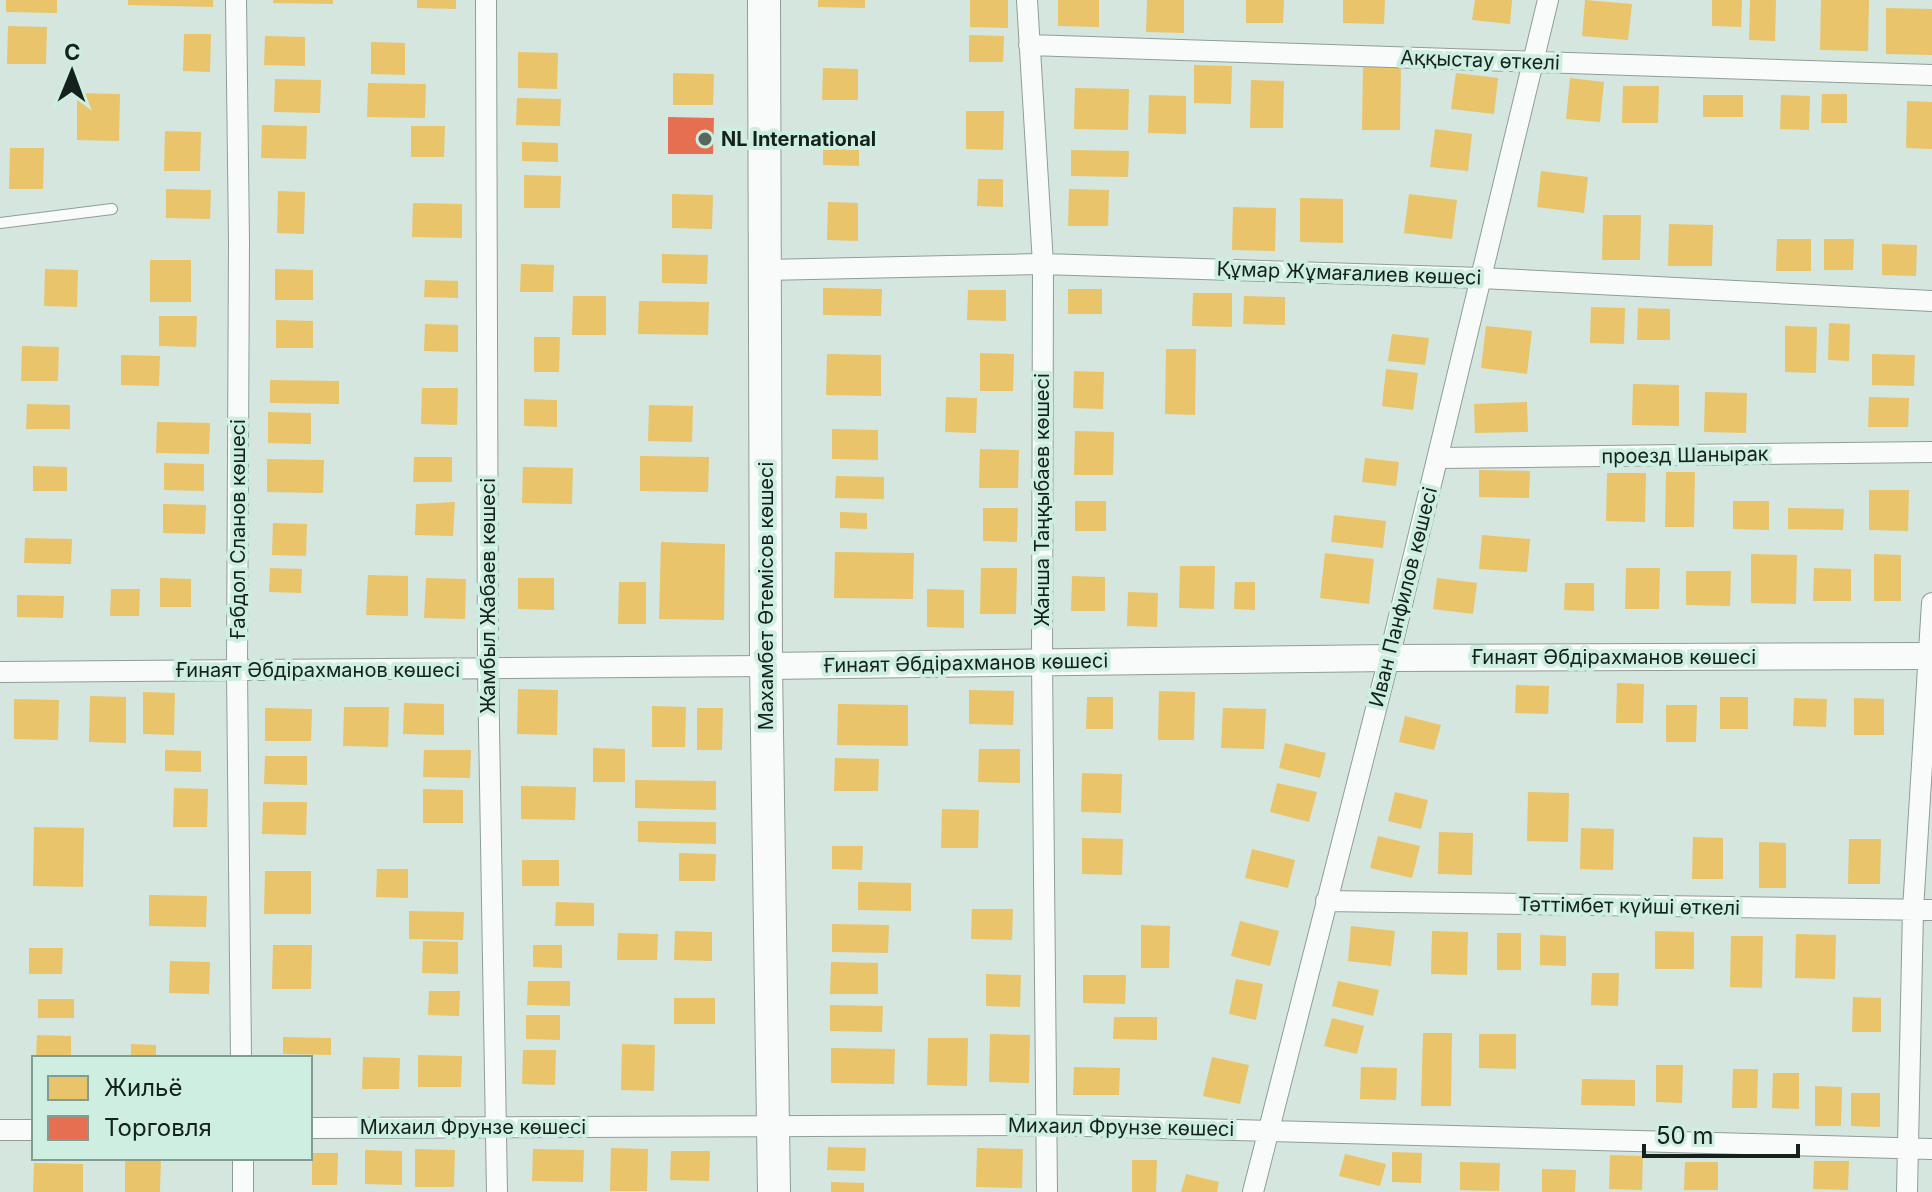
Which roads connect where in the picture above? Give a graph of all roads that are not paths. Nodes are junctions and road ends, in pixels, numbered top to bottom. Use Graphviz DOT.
graph roads {
  1 [pos="236,0"];
  2 [pos="486,0"];
  3 [pos="764,0"];
  4 [pos="1027,0"];
  5 [pos="1548,0"];
  6 [pos="1029,45"];
  7 [pos="1534,62"];
  8 [pos="1932,75"];
  9 [pos="112,209"];
  10 [pos="0,223"];
  11 [pos="1043,264"];
  12 [pos="765,270"];
  13 [pos="1481,278"];
  14 [pos="1932,301"];
  15 [pos="1932,452"];
  16 [pos="1438,458"];
  17 [pos="1932,603"];
  18 [pos="1930,656"];
  19 [pos="1389,658"];
  20 [pos="1042,662"];
  21 [pos="766,666"];
  22 [pos="488,668"];
  23 [pos="237,670"];
  24 [pos="0,672"];
  25 [pos="1326,901"];
  26 [pos="1923,910"];
  27 [pos="241,1056"];
  28 [pos="1048,1125"];
  29 [pos="773,1126"];
  30 [pos="496,1127"];
  31 [pos="312,1128"];
  32 [pos="0,1130"];
  33 [pos="32,1130"];
  34 [pos="1267,1130"];
  35 [pos="1908,1148"];
  36 [pos="1932,1149"];
  37 [pos="243,1160"];
  38 [pos="243,1192"];
  39 [pos="497,1192"];
  40 [pos="774,1192"];
  41 [pos="1047,1192"];
  42 [pos="1253,1192"];
  43 [pos="1907,1192"];
  1 -- 23 [label="street, Ғабдол Сланов көшесі"];
  2 -- 22 [label="street, Жамбыл Жабаев көшесі"];
  3 -- 12 [label="main road, Махамбет Өтемісов көшесі"];
  4 -- 6 [label="street, Жанша Таңқыбаев көшесі"];
  5 -- 7 [label="street, Иван Панфилов көшесі"];
  6 -- 7 [label="street, Аққыстау өткелі"];
  6 -- 11 [label="street, Жанша Таңқыбаев көшесі"];
  7 -- 8 [label="street, Аққыстау өткелі"];
  7 -- 13 [label="street, Иван Панфилов көшесі"];
  9 -- 10 [label="lane"];
  11 -- 12 [label="street, Құмар Жұмағалиев көшесі"];
  11 -- 13 [label="street, Құмар Жұмағалиев көшесі"];
  11 -- 20 [label="street, Жанша Таңқыбаев көшесі"];
  12 -- 21 [label="main road, Махамбет Өтемісов көшесі"];
  13 -- 14 [label="street, Құмар Жұмағалиев көшесі"];
  13 -- 16 [label="street, Иван Панфилов көшесі"];
  15 -- 16 [label="street, проезд Шанырак"];
  16 -- 19 [label="street, Иван Панфилов көшесі"];
  17 -- 18 [label="street"];
  18 -- 19 [label="street, Ғинаят Әбдірахманов көшесі"];
  18 -- 26 [label="street"];
  19 -- 20 [label="street, Ғинаят Әбдірахманов көшесі"];
  19 -- 25 [label="street, Иван Панфилов көшесі"];
  20 -- 21 [label="street, Ғинаят Әбдірахманов көшесі"];
  20 -- 28 [label="street, Жанша Таңқыбаев көшесі"];
  21 -- 22 [label="street, Ғинаят Әбдірахманов көшесі"];
  21 -- 29 [label="main road, Махамбет Өтемісов көшесі"];
  22 -- 23 [label="street, Ғинаят Әбдірахманов көшесі"];
  22 -- 30 [label="street, Жамбыл Жабаев көшесі"];
  23 -- 24 [label="street, Ғинаят Әбдірахманов көшесі"];
  23 -- 27 [label="street, Ғабдол Сланов көшесі"];
  25 -- 26 [label="street, Тәттімбет күйші өткелі"];
  25 -- 34 [label="street, Иван Панфилов көшесі"];
  26 -- 35 [label="street"];
  28 -- 29 [label="street, Михаил Фрунзе көшесі"];
  28 -- 34 [label="street, Михаил Фрунзе көшесі"];
  28 -- 41 [label="street, Жанша Таңқыбаев көшесі"];
  29 -- 30 [label="street, Михаил Фрунзе көшесі"];
  29 -- 40 [label="main road, Махамбет Өтемісов көшесі"];
  30 -- 31 [label="street, Михаил Фрунзе көшесі"];
  30 -- 39 [label="street, Жамбыл Жабаев көшесі"];
  32 -- 33 [label="street"];
  34 -- 35 [label="street, Михаил Фрунзе көшесі"];
  34 -- 42 [label="street, Иван Панфилов көшесі"];
  35 -- 36 [label="street, Михаил Фрунзе көшесі"];
  35 -- 43 [label="street"];
  37 -- 38 [label="street"];
}
